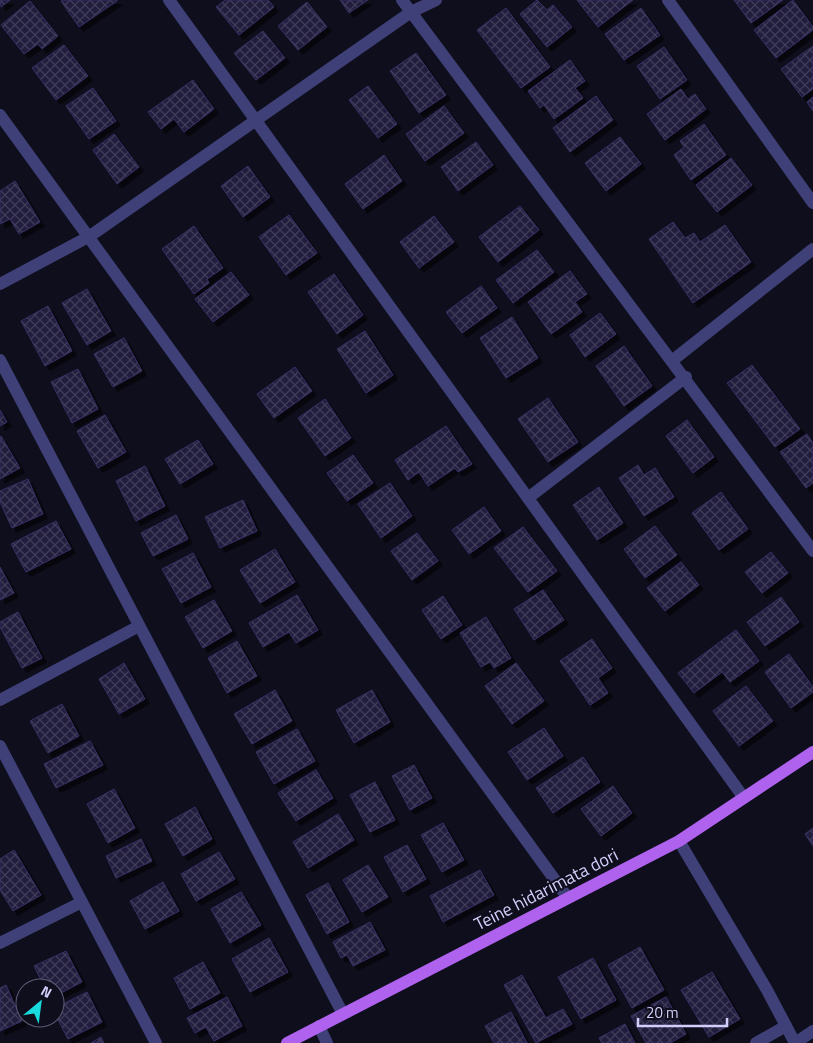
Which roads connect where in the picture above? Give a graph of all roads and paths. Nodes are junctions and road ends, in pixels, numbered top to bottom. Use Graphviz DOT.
graph roads {
  1 [pos="170,0"];
  2 [pos="402,0"];
  3 [pos="436,0"];
  4 [pos="668,0"];
  5 [pos="411,12"];
  6 [pos="0,115"];
  7 [pos="256,120"];
  8 [pos="813,203"];
  9 [pos="90,236"];
  10 [pos="813,249"];
  11 [pos="0,284"];
  12 [pos="0,360"];
  13 [pos="673,360"];
  14 [pos="686,377"];
  15 [pos="528,498"];
  16 [pos="813,551"];
  17 [pos="139,626"];
  18 [pos="0,700"];
  19 [pos="0,746"];
  20 [pos="813,752"];
  21 [pos="744,798"];
  22 [pos="680,841"];
  23 [pos="568,898"];
  24 [pos="82,902"];
  25 [pos="0,943"];
  26 [pos="343,1014"];
  27 [pos="319,1026"];
  28 [pos="786,1026"];
  29 [pos="813,1031"];
  30 [pos="156,1043"];
  31 [pos="287,1043"];
  32 [pos="327,1043"];
  33 [pos="756,1043"];
  34 [pos="795,1043"];
  1 -- 7 [label="street"];
  2 -- 5 [label="street"];
  3 -- 5 [label="street"];
  4 -- 8 [label="street"];
  5 -- 7 [label="street"];
  5 -- 13 [label="street"];
  6 -- 9 [label="street"];
  7 -- 9 [label="street"];
  7 -- 15 [label="street"];
  9 -- 11 [label="street"];
  9 -- 23 [label="street"];
  10 -- 13 [label="street"];
  12 -- 17 [label="street"];
  13 -- 14 [label="street"];
  14 -- 15 [label="street"];
  14 -- 16 [label="street"];
  15 -- 21 [label="street"];
  17 -- 18 [label="street"];
  17 -- 26 [label="street"];
  19 -- 24 [label="street"];
  20 -- 21 [label="main road, Teine hidarimata dori"];
  21 -- 22 [label="main road, Teine hidarimata dori"];
  22 -- 23 [label="main road, Teine hidarimata dori"];
  22 -- 28 [label="street"];
  23 -- 26 [label="main road, Teine hidarimata dori"];
  24 -- 25 [label="street"];
  24 -- 30 [label="street"];
  26 -- 27 [label="main road, Teine hidarimata dori"];
  27 -- 31 [label="main road, Teine hidarimata dori"];
  27 -- 32 [label="street"];
  28 -- 33 [label="street"];
  28 -- 34 [label="street"];
  29 -- 34 [label="street"];
}
